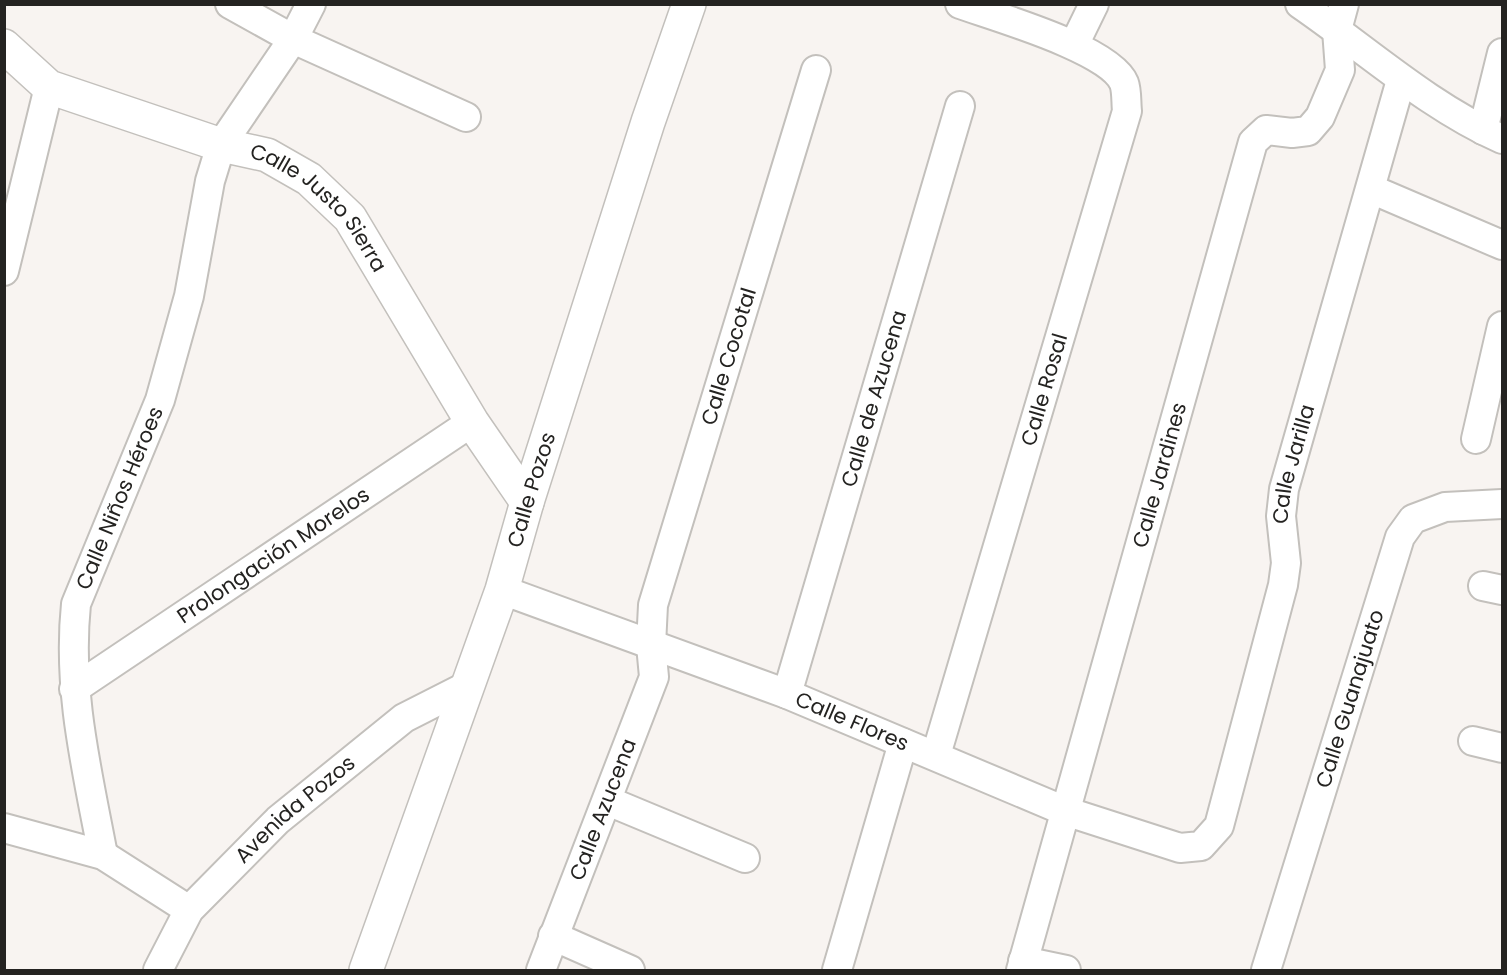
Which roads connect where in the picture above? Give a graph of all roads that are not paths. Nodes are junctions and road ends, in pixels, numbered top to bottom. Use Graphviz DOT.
graph roads {
  1 [pos="230,4"];
  2 [pos="311,4"];
  3 [pos="689,4"];
  4 [pos="960,4"];
  5 [pos="1094,4"];
  6 [pos="1300,4"];
  7 [pos="1341,17"];
  8 [pos="293,39"];
  9 [pos="4,45"];
  10 [pos="1074,45"];
  11 [pos="1503,52"];
  12 [pos="816,70"];
  13 [pos="1401,80"];
  14 [pos="49,87"];
  15 [pos="960,106"];
  16 [pos="466,117"];
  17 [pos="1493,135"];
  18 [pos="221,146"];
  19 [pos="1371,189"];
  20 [pos="1503,245"];
  21 [pos="4,271"];
  22 [pos="1503,326"];
  23 [pos="472,422"];
  24 [pos="1476,440"];
  25 [pos="527,502"];
  26 [pos="1503,504"];
  27 [pos="502,590"];
  28 [pos="651,645"];
  29 [pos="469,686"];
  30 [pos="74,689"];
  31 [pos="787,693"];
  32 [pos="1473,741"];
  33 [pos="903,743"];
  34 [pos="1503,748"];
  35 [pos="936,755"];
  36 [pos="608,801"];
  37 [pos="1065,811"];
  38 [pos="4,828"];
  39 [pos="1201,846"];
  40 [pos="103,855"];
  41 [pos="744,858"];
  42 [pos="189,910"];
  43 [pos="553,936"];
  44 [pos="1022,966"];
  45 [pos="158,970"];
  46 [pos="366,970"];
  47 [pos="541,970"];
  48 [pos="630,970"];
  49 [pos="837,970"];
  50 [pos="1066,970"];
  51 [pos="1266,970"];
  1 -- 8 [label="street"];
  2 -- 8 [label="street, Calle Niños Héroes"];
  3 -- 25 [label="street, Calle Pozos"];
  4 -- 10 [label="street, Calle Rosal"];
  5 -- 10 [label="street"];
  6 -- 7 [label="street"];
  7 -- 13 [label="street"];
  7 -- 37 [label="street, Calle Jardines"];
  8 -- 16 [label="street"];
  8 -- 18 [label="street, Calle Niños Héroes"];
  9 -- 14 [label="street, Calle Justo Sierra"];
  10 -- 35 [label="street, Calle Rosal"];
  11 -- 17 [label="street"];
  12 -- 28 [label="street, Calle Cocotal"];
  13 -- 17 [label="street"];
  13 -- 19 [label="street, Calle Jarilla"];
  14 -- 18 [label="street, Calle Justo Sierra"];
  14 -- 21 [label="street"];
  15 -- 31 [label="street, Calle de Azucena"];
  18 -- 23 [label="street, Calle Justo Sierra"];
  18 -- 30 [label="street, Calle Niños Héroes"];
  19 -- 20 [label="street"];
  19 -- 39 [label="street, Calle Jarilla"];
  22 -- 24 [label="street"];
  23 -- 25 [label="street, Calle Justo Sierra"];
  23 -- 30 [label="street, Prolongación Morelos"];
  25 -- 27 [label="street, Calle Pozos"];
  26 -- 51 [label="street, Calle Guanajuato"];
  27 -- 28 [label="street, Calle Flores"];
  27 -- 29 [label="street, Calle Pozos"];
  28 -- 31 [label="street, Calle Flores"];
  28 -- 36 [label="street, Calle Azucena"];
  29 -- 42 [label="street, Avenida Pozos"];
  29 -- 46 [label="street, Calle Pozos"];
  30 -- 40 [label="street, Calle Niños Héroes"];
  31 -- 33 [label="street, Calle Flores"];
  32 -- 34 [label="street"];
  33 -- 35 [label="street, Calle Flores"];
  33 -- 49 [label="street"];
  35 -- 37 [label="street, Calle Flores"];
  36 -- 41 [label="street"];
  36 -- 43 [label="street, Calle Azucena"];
  37 -- 39 [label="street, Calle Flores"];
  37 -- 44 [label="street, Calle Jardines"];
  38 -- 40 [label="street"];
  40 -- 42 [label="street"];
  42 -- 45 [label="street, Avenida Pozos"];
  43 -- 47 [label="street, Calle Azucena"];
  43 -- 48 [label="street"];
  44 -- 50 [label="street"];
}
